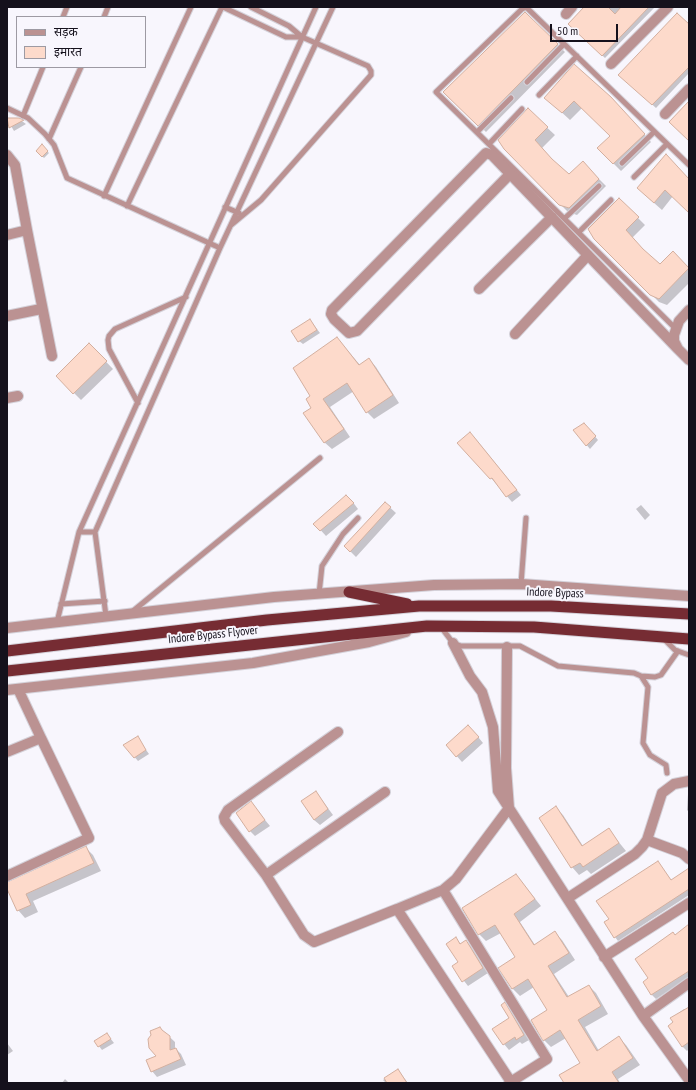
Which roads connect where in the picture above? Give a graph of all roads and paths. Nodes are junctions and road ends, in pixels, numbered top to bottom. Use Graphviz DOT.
graph roads {
  1 [pos="191,7"];
  2 [pos="223,7"];
  3 [pos="251,7"];
  4 [pos="316,7"];
  5 [pos="333,7"];
  6 [pos="668,7"];
  7 [pos="302,37"];
  8 [pos="316,44"];
  9 [pos="564,44"];
  10 [pos="577,56"];
  11 [pos="611,64"];
  12 [pos="43,68"];
  13 [pos="82,68"];
  14 [pos="527,82"];
  15 [pos="689,89"];
  16 [pos="539,95"];
  17 [pos="511,98"];
  18 [pos="7,108"];
  19 [pos="522,109"];
  20 [pos="665,114"];
  21 [pos="23,116"];
  22 [pos="477,132"];
  23 [pos="654,132"];
  24 [pos="49,139"];
  25 [pos="489,144"];
  26 [pos="667,144"];
  27 [pos="7,155"];
  28 [pos="622,163"];
  29 [pos="689,165"];
  30 [pos="510,174"];
  31 [pos="634,177"];
  32 [pos="599,186"];
  33 [pos="104,196"];
  34 [pos="611,200"];
  35 [pos="127,206"];
  36 [pos="225,207"];
  37 [pos="236,212"];
  38 [pos="243,215"];
  39 [pos="552,217"];
  40 [pos="565,218"];
  41 [pos="230,227"];
  42 [pos="27,230"];
  43 [pos="579,232"];
  44 [pos="7,235"];
  45 [pos="209,244"];
  46 [pos="220,248"];
  47 [pos="588,255"];
  48 [pos="479,289"];
  49 [pos="186,297"];
  50 [pos="41,309"];
  51 [pos="689,310"];
  52 [pos="7,316"];
  53 [pos="675,328"];
  54 [pos="515,334"];
  55 [pos="678,349"];
  56 [pos="52,356"];
  57 [pos="689,360"];
  58 [pos="18,396"];
  59 [pos="7,398"];
  60 [pos="138,403"];
  61 [pos="320,458"];
  62 [pos="358,518"];
  63 [pos="526,518"];
  64 [pos="79,532"];
  65 [pos="95,532"];
  66 [pos="521,584"];
  67 [pos="350,592"];
  68 [pos="319,594"];
  69 [pos="689,596"];
  70 [pos="105,601"];
  71 [pos="61,604"];
  72 [pos="419,606"];
  73 [pos="131,613"];
  74 [pos="689,614"];
  75 [pos="106,616"];
  76 [pos="57,622"];
  77 [pos="421,626"];
  78 [pos="440,626"];
  79 [pos="7,628"];
  80 [pos="662,637"];
  81 [pos="689,639"];
  82 [pos="453,643"];
  83 [pos="507,647"];
  84 [pos="7,651"];
  85 [pos="678,651"];
  86 [pos="689,655"];
  87 [pos="7,671"];
  88 [pos="641,676"];
  89 [pos="18,689"];
  90 [pos="7,690"];
  91 [pos="338,732"];
  92 [pos="41,738"];
  93 [pos="7,752"];
  94 [pos="667,773"];
  95 [pos="689,781"];
  96 [pos="385,792"];
  97 [pos="509,808"];
  98 [pos="647,840"];
  99 [pos="689,859"];
  100 [pos="266,874"];
  101 [pos="7,876"];
  102 [pos="442,890"];
  103 [pos="568,898"];
  104 [pos="689,903"];
  105 [pos="397,909"];
  106 [pos="604,957"];
  107 [pos="689,984"];
  108 [pos="643,1016"];
  109 [pos="686,1069"];
  110 [pos="689,1080"];
  111 [pos="510,1082"];
  1 -- 33 [label="lane"];
  2 -- 7 [label="lane"];
  2 -- 35 [label="lane"];
  3 -- 7 [label="lane"];
  4 -- 7 [label="lane"];
  5 -- 8 [label="lane"];
  6 -- 11 [label="street"];
  7 -- 8 [label="lane"];
  7 -- 36 [label="lane"];
  8 -- 37 [label="lane"];
  8 -- 38 [label="lane"];
  9 -- 10 [label="lane"];
  9 -- 14 [label="lane"];
  9 -- 22 [label="lane"];
  10 -- 16 [label="lane"];
  10 -- 23 [label="lane"];
  12 -- 21 [label="lane"];
  13 -- 24 [label="lane"];
  15 -- 20 [label="street"];
  17 -- 22 [label="lane"];
  18 -- 21 [label="lane"];
  19 -- 25 [label="lane"];
  21 -- 24 [label="lane"];
  22 -- 25 [label="lane"];
  23 -- 26 [label="lane"];
  23 -- 28 [label="lane"];
  24 -- 33 [label="lane"];
  25 -- 40 [label="lane"];
  26 -- 29 [label="lane"];
  26 -- 31 [label="lane"];
  27 -- 42 [label="street"];
  30 -- 30 [label="street"];
  30 -- 39 [label="street"];
  32 -- 40 [label="lane"];
  33 -- 35 [label="lane"];
  34 -- 43 [label="lane"];
  35 -- 45 [label="lane"];
  36 -- 37 [label="lane"];
  36 -- 45 [label="lane"];
  37 -- 38 [label="lane"];
  37 -- 41 [label="lane"];
  38 -- 41 [label="lane"];
  39 -- 47 [label="street"];
  39 -- 48 [label="street"];
  40 -- 43 [label="lane"];
  41 -- 46 [label="lane"];
  42 -- 44 [label="street"];
  42 -- 50 [label="street"];
  43 -- 53 [label="lane"];
  45 -- 46 [label="lane"];
  45 -- 49 [label="lane"];
  46 -- 65 [label="lane"];
  47 -- 54 [label="street"];
  47 -- 55 [label="street"];
  49 -- 60 [label="lane"];
  49 -- 60 [label="lane"];
  50 -- 52 [label="street"];
  50 -- 56 [label="street"];
  51 -- 53 [label="street"];
  53 -- 55 [label="street"];
  55 -- 57 [label="street"];
  58 -- 59 [label="street"];
  60 -- 64 [label="lane"];
  61 -- 73 [label="lane"];
  62 -- 68 [label="lane"];
  63 -- 66 [label="lane"];
  64 -- 65 [label="lane"];
  64 -- 71 [label="lane"];
  65 -- 70 [label="lane"];
  66 -- 67 [label="street"];
  66 -- 69 [label="street"];
  67 -- 68 [label="street"];
  67 -- 72 [label="highway"];
  68 -- 73 [label="street"];
  70 -- 71 [label="lane"];
  70 -- 75 [label="lane"];
  71 -- 76 [label="lane"];
  72 -- 74 [label="highway, Indore Bypass"];
  72 -- 84 [label="highway, Indore Bypass Flyover"];
  73 -- 75 [label="street"];
  75 -- 76 [label="street"];
  76 -- 79 [label="street"];
  77 -- 78 [label="highway"];
  77 -- 87 [label="highway, Indore Bypass Flyover"];
  77 -- 89 [label="street"];
  78 -- 80 [label="highway"];
  78 -- 82 [label="lane"];
  80 -- 81 [label="highway"];
  80 -- 85 [label="lane"];
  82 -- 83 [label="lane"];
  82 -- 97 [label="street"];
  83 -- 88 [label="lane"];
  83 -- 97 [label="street"];
  85 -- 86 [label="lane"];
  85 -- 88 [label="lane"];
  88 -- 94 [label="lane"];
  89 -- 90 [label="street"];
  89 -- 92 [label="street"];
  91 -- 100 [label="street"];
  92 -- 93 [label="street"];
  92 -- 101 [label="street"];
  95 -- 98 [label="street"];
  96 -- 100 [label="street"];
  97 -- 102 [label="street"];
  97 -- 103 [label="street"];
  98 -- 99 [label="street"];
  98 -- 103 [label="street"];
  100 -- 105 [label="street"];
  102 -- 105 [label="street"];
  102 -- 111 [label="street"];
  103 -- 106 [label="street"];
  104 -- 106 [label="street"];
  105 -- 111 [label="street"];
  106 -- 108 [label="street"];
  107 -- 108 [label="street"];
  108 -- 109 [label="street"];
  109 -- 110 [label="street"];
}
